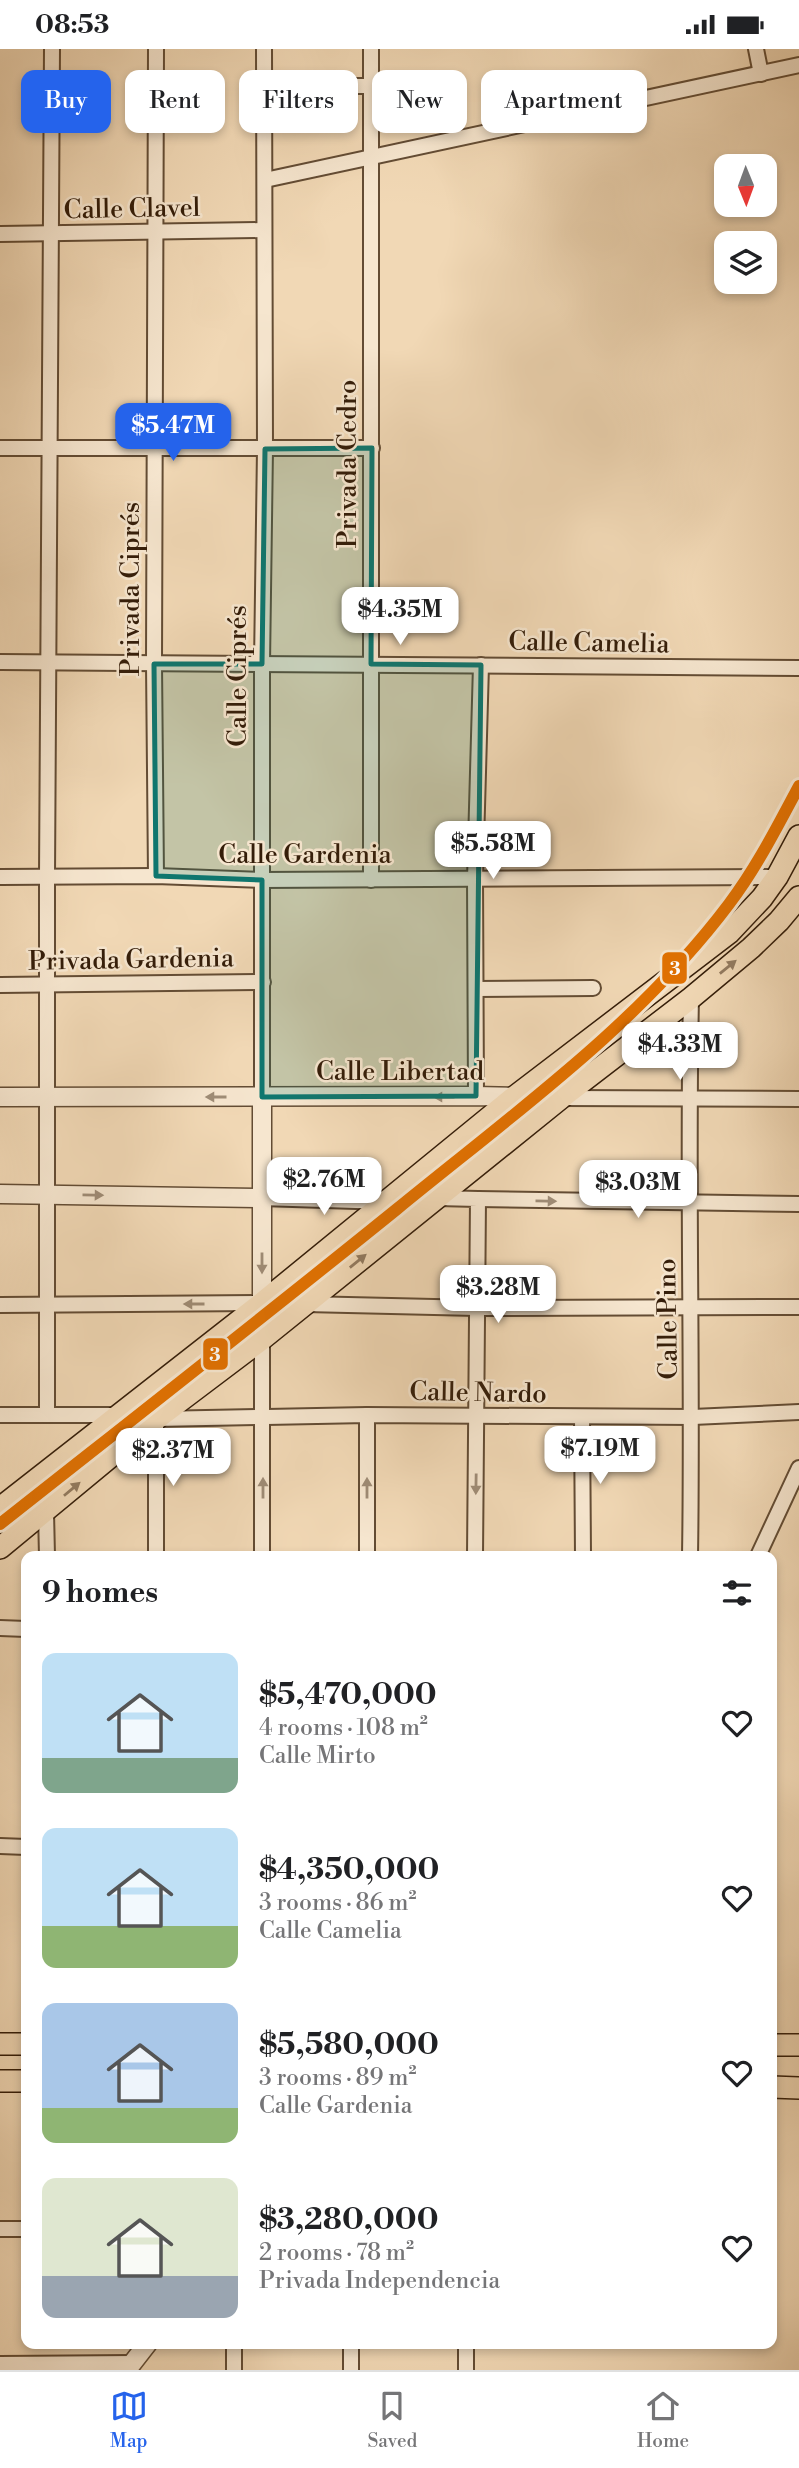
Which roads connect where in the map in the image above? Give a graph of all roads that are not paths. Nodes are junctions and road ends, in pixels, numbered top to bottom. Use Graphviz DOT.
graph roads {
  1 [pos="52,49"];
  2 [pos="156,49"];
  3 [pos="264,49"];
  4 [pos="371,49"];
  5 [pos="756,49"];
  6 [pos="799,65"];
  7 [pos="264,70"];
  8 [pos="761,73"];
  9 [pos="358,86"];
  10 [pos="371,86"];
  11 [pos="264,133"];
  12 [pos="373,158"];
  13 [pos="265,180"];
  14 [pos="264,230"];
  15 [pos="156,232"];
  16 [pos="50,233"];
  17 [pos="0,234"];
  18 [pos="0,448"];
  19 [pos="155,448"];
  20 [pos="372,448"];
  21 [pos="49,449"];
  22 [pos="265,449"];
  23 [pos="0,662"];
  24 [pos="49,662"];
  25 [pos="154,664"];
  26 [pos="262,664"];
  27 [pos="371,664"];
  28 [pos="481,665"];
  29 [pos="799,669"];
  30 [pos="799,836"];
  31 [pos="156,876"];
  32 [pos="0,877"];
  33 [pos="47,877"];
  34 [pos="777,877"];
  35 [pos="475,879"];
  36 [pos="262,880"];
  37 [pos="371,880"];
  38 [pos="799,897"];
  39 [pos="263,982"];
  40 [pos="0,985"];
  41 [pos="48,985"];
  42 [pos="593,988"];
  43 [pos="476,989"];
  44 [pos="691,998"];
  45 [pos="475,1096"];
  46 [pos="0,1097"];
  47 [pos="48,1097"];
  48 [pos="262,1097"];
  49 [pos="513,1098"];
  50 [pos="561,1098"];
  51 [pos="689,1099"];
  52 [pos="799,1099"];
  53 [pos="48,1194"];
  54 [pos="0,1195"];
  55 [pos="261,1198"];
  56 [pos="437,1198"];
  57 [pos="478,1199"];
  58 [pos="388,1202"];
  59 [pos="691,1203"];
  60 [pos="799,1203"];
  61 [pos="262,1303"];
  62 [pos="305,1304"];
  63 [pos="0,1305"];
  64 [pos="47,1305"];
  65 [pos="799,1307"];
  66 [pos="477,1308"];
  67 [pos="692,1308"];
  68 [pos="262,1339"];
  69 [pos="799,1412"];
  70 [pos="0,1415"];
  71 [pos="47,1415"];
  72 [pos="118,1415"];
  73 [pos="367,1415"];
  74 [pos="477,1416"];
  75 [pos="263,1417"];
  76 [pos="582,1417"];
  77 [pos="693,1417"];
  78 [pos="156,1419"];
  79 [pos="799,1468"];
  80 [pos="0,1508"];
  81 [pos="46,1512"];
  82 [pos="0,1548"];
  83 [pos="47,1551"];
  84 [pos="156,1551"];
  85 [pos="262,1551"];
  86 [pos="367,1551"];
  87 [pos="475,1551"];
  88 [pos="583,1551"];
  89 [pos="690,1551"];
  90 [pos="760,1551"];
  91 [pos="0,1628"];
  92 [pos="21,1629"];
  93 [pos="0,1846"];
  94 [pos="21,1847"];
  95 [pos="0,2044"];
  96 [pos="21,2044"];
  97 [pos="777,2045"];
  98 [pos="799,2045"];
  99 [pos="0,2081"];
  100 [pos="21,2081"];
  101 [pos="777,2087"];
  102 [pos="799,2088"];
  103 [pos="0,2229"];
  104 [pos="21,2229"];
  105 [pos="144,2349"];
  106 [pos="234,2349"];
  107 [pos="351,2349"];
  108 [pos="466,2349"];
  109 [pos="0,2364"];
  110 [pos="130,2367"];
  111 [pos="233,2370"];
  112 [pos="351,2370"];
  113 [pos="466,2370"];
  1 -- 16 [label="street"];
  2 -- 15 [label="street, Privada Ciprés"];
  3 -- 7 [label="street, Calle Ciprés"];
  4 -- 10 [label="street, Privada Cedro"];
  5 -- 8 [label="street"];
  6 -- 8 [label="street"];
  8 -- 12 [label="street"];
  9 -- 10 [label="street"];
  10 -- 12 [label="street, Privada Cedro"];
  11 -- 13 [label="street, Calle Ciprés"];
  12 -- 13 [label="street"];
  12 -- 20 [label="street, Privada Cedro"];
  13 -- 14 [label="street, Calle Ciprés"];
  14 -- 15 [label="street, Calle Clavel"];
  14 -- 22 [label="street, Calle Ciprés"];
  15 -- 16 [label="street, Calle Clavel"];
  15 -- 19 [label="street, Privada Ciprés"];
  16 -- 17 [label="street, Calle Clavel"];
  16 -- 21 [label="street"];
  18 -- 21 [label="street"];
  19 -- 21 [label="street"];
  19 -- 22 [label="street"];
  19 -- 25 [label="street, Privada Ciprés"];
  20 -- 22 [label="street"];
  20 -- 27 [label="street, Privada Cedro"];
  21 -- 24 [label="street"];
  22 -- 26 [label="street, Calle Ciprés"];
  23 -- 24 [label="street, Calle Camelia"];
  24 -- 25 [label="street, Calle Camelia"];
  24 -- 33 [label="street"];
  25 -- 26 [label="street, Calle Camelia"];
  25 -- 31 [label="street, Privada Ciprés"];
  26 -- 27 [label="street, Calle Camelia"];
  26 -- 36 [label="street, Calle Ciprés"];
  27 -- 28 [label="street, Calle Camelia"];
  27 -- 37 [label="street, Privada Cedro"];
  28 -- 29 [label="street, Calle Camelia"];
  28 -- 35 [label="street"];
  30 -- 34 [label="main road"];
  31 -- 33 [label="street, Calle Gardenia"];
  31 -- 36 [label="street, Calle Gardenia"];
  32 -- 33 [label="street, Calle Gardenia"];
  33 -- 41 [label="street"];
  34 -- 35 [label="street, Calle Gardenia"];
  34 -- 49 [label="main road"];
  35 -- 37 [label="street, Calle Gardenia"];
  35 -- 43 [label="street"];
  36 -- 37 [label="street, Calle Gardenia"];
  36 -- 39 [label="street, Calle Ciprés"];
  44 -- 38 [label="main road, one-way"];
  39 -- 41 [label="street, Privada Gardenia"];
  39 -- 48 [label="street, Calle Ciprés"];
  40 -- 41 [label="street, Privada Gardenia"];
  41 -- 47 [label="street"];
  42 -- 43 [label="street"];
  43 -- 45 [label="street"];
  44 -- 50 [label="main road"];
  44 -- 51 [label="street, Calle Pino"];
  45 -- 48 [label="street, Calle Libertad, one-way"];
  45 -- 49 [label="street, Calle Libertad"];
  46 -- 47 [label="street, Calle Libertad"];
  48 -- 47 [label="street, Calle Libertad, one-way"];
  47 -- 53 [label="street"];
  48 -- 55 [label="street, Calle Ciprés"];
  49 -- 50 [label="street, Calle Libertad"];
  49 -- 58 [label="main road"];
  50 -- 51 [label="street, Calle Libertad"];
  50 -- 56 [label="main road"];
  51 -- 52 [label="street, Calle Libertad"];
  51 -- 59 [label="street, Calle Pino"];
  53 -- 54 [label="street"];
  53 -- 55 [label="street, one-way"];
  53 -- 64 [label="street"];
  55 -- 58 [label="street"];
  55 -- 61 [label="street, Calle Ciprés, one-way"];
  56 -- 57 [label="street"];
  62 -- 56 [label="main road, one-way"];
  57 -- 59 [label="street, one-way"];
  57 -- 66 [label="street"];
  58 -- 61 [label="main road"];
  59 -- 60 [label="street"];
  59 -- 67 [label="street, Calle Pino"];
  61 -- 62 [label="street"];
  61 -- 64 [label="street, one-way"];
  61 -- 72 [label="main road"];
  62 -- 66 [label="street"];
  62 -- 68 [label="main road"];
  63 -- 64 [label="street"];
  64 -- 71 [label="street"];
  65 -- 67 [label="street"];
  66 -- 67 [label="street"];
  66 -- 74 [label="street"];
  67 -- 77 [label="street, Calle Pino"];
  68 -- 75 [label="street"];
  68 -- 78 [label="main road"];
  69 -- 77 [label="street, Calle Nardo"];
  70 -- 71 [label="street"];
  71 -- 72 [label="street"];
  72 -- 80 [label="main road"];
  73 -- 74 [label="street, Calle Nardo"];
  73 -- 75 [label="street, Calle Nardo"];
  86 -- 73 [label="street, one-way"];
  74 -- 76 [label="street, Calle Nardo"];
  74 -- 87 [label="street, one-way"];
  75 -- 78 [label="street, Calle Nardo"];
  85 -- 75 [label="street, one-way"];
  76 -- 77 [label="street, Calle Nardo"];
  76 -- 88 [label="street"];
  77 -- 89 [label="street, Calle Pino"];
  81 -- 78 [label="main road, one-way"];
  78 -- 84 [label="street"];
  79 -- 90 [label="street"];
  81 -- 82 [label="main road"];
  81 -- 83 [label="street"];
  91 -- 92 [label="street"];
  93 -- 94 [label="street"];
  95 -- 96 [label="main road"];
  97 -- 98 [label="main road"];
  99 -- 100 [label="main road"];
  101 -- 102 [label="main road"];
  103 -- 104 [label="street"];
  105 -- 110 [label="street"];
  106 -- 111 [label="street"];
  107 -- 112 [label="street"];
  108 -- 113 [label="street"];
  109 -- 110 [label="street"];
}
